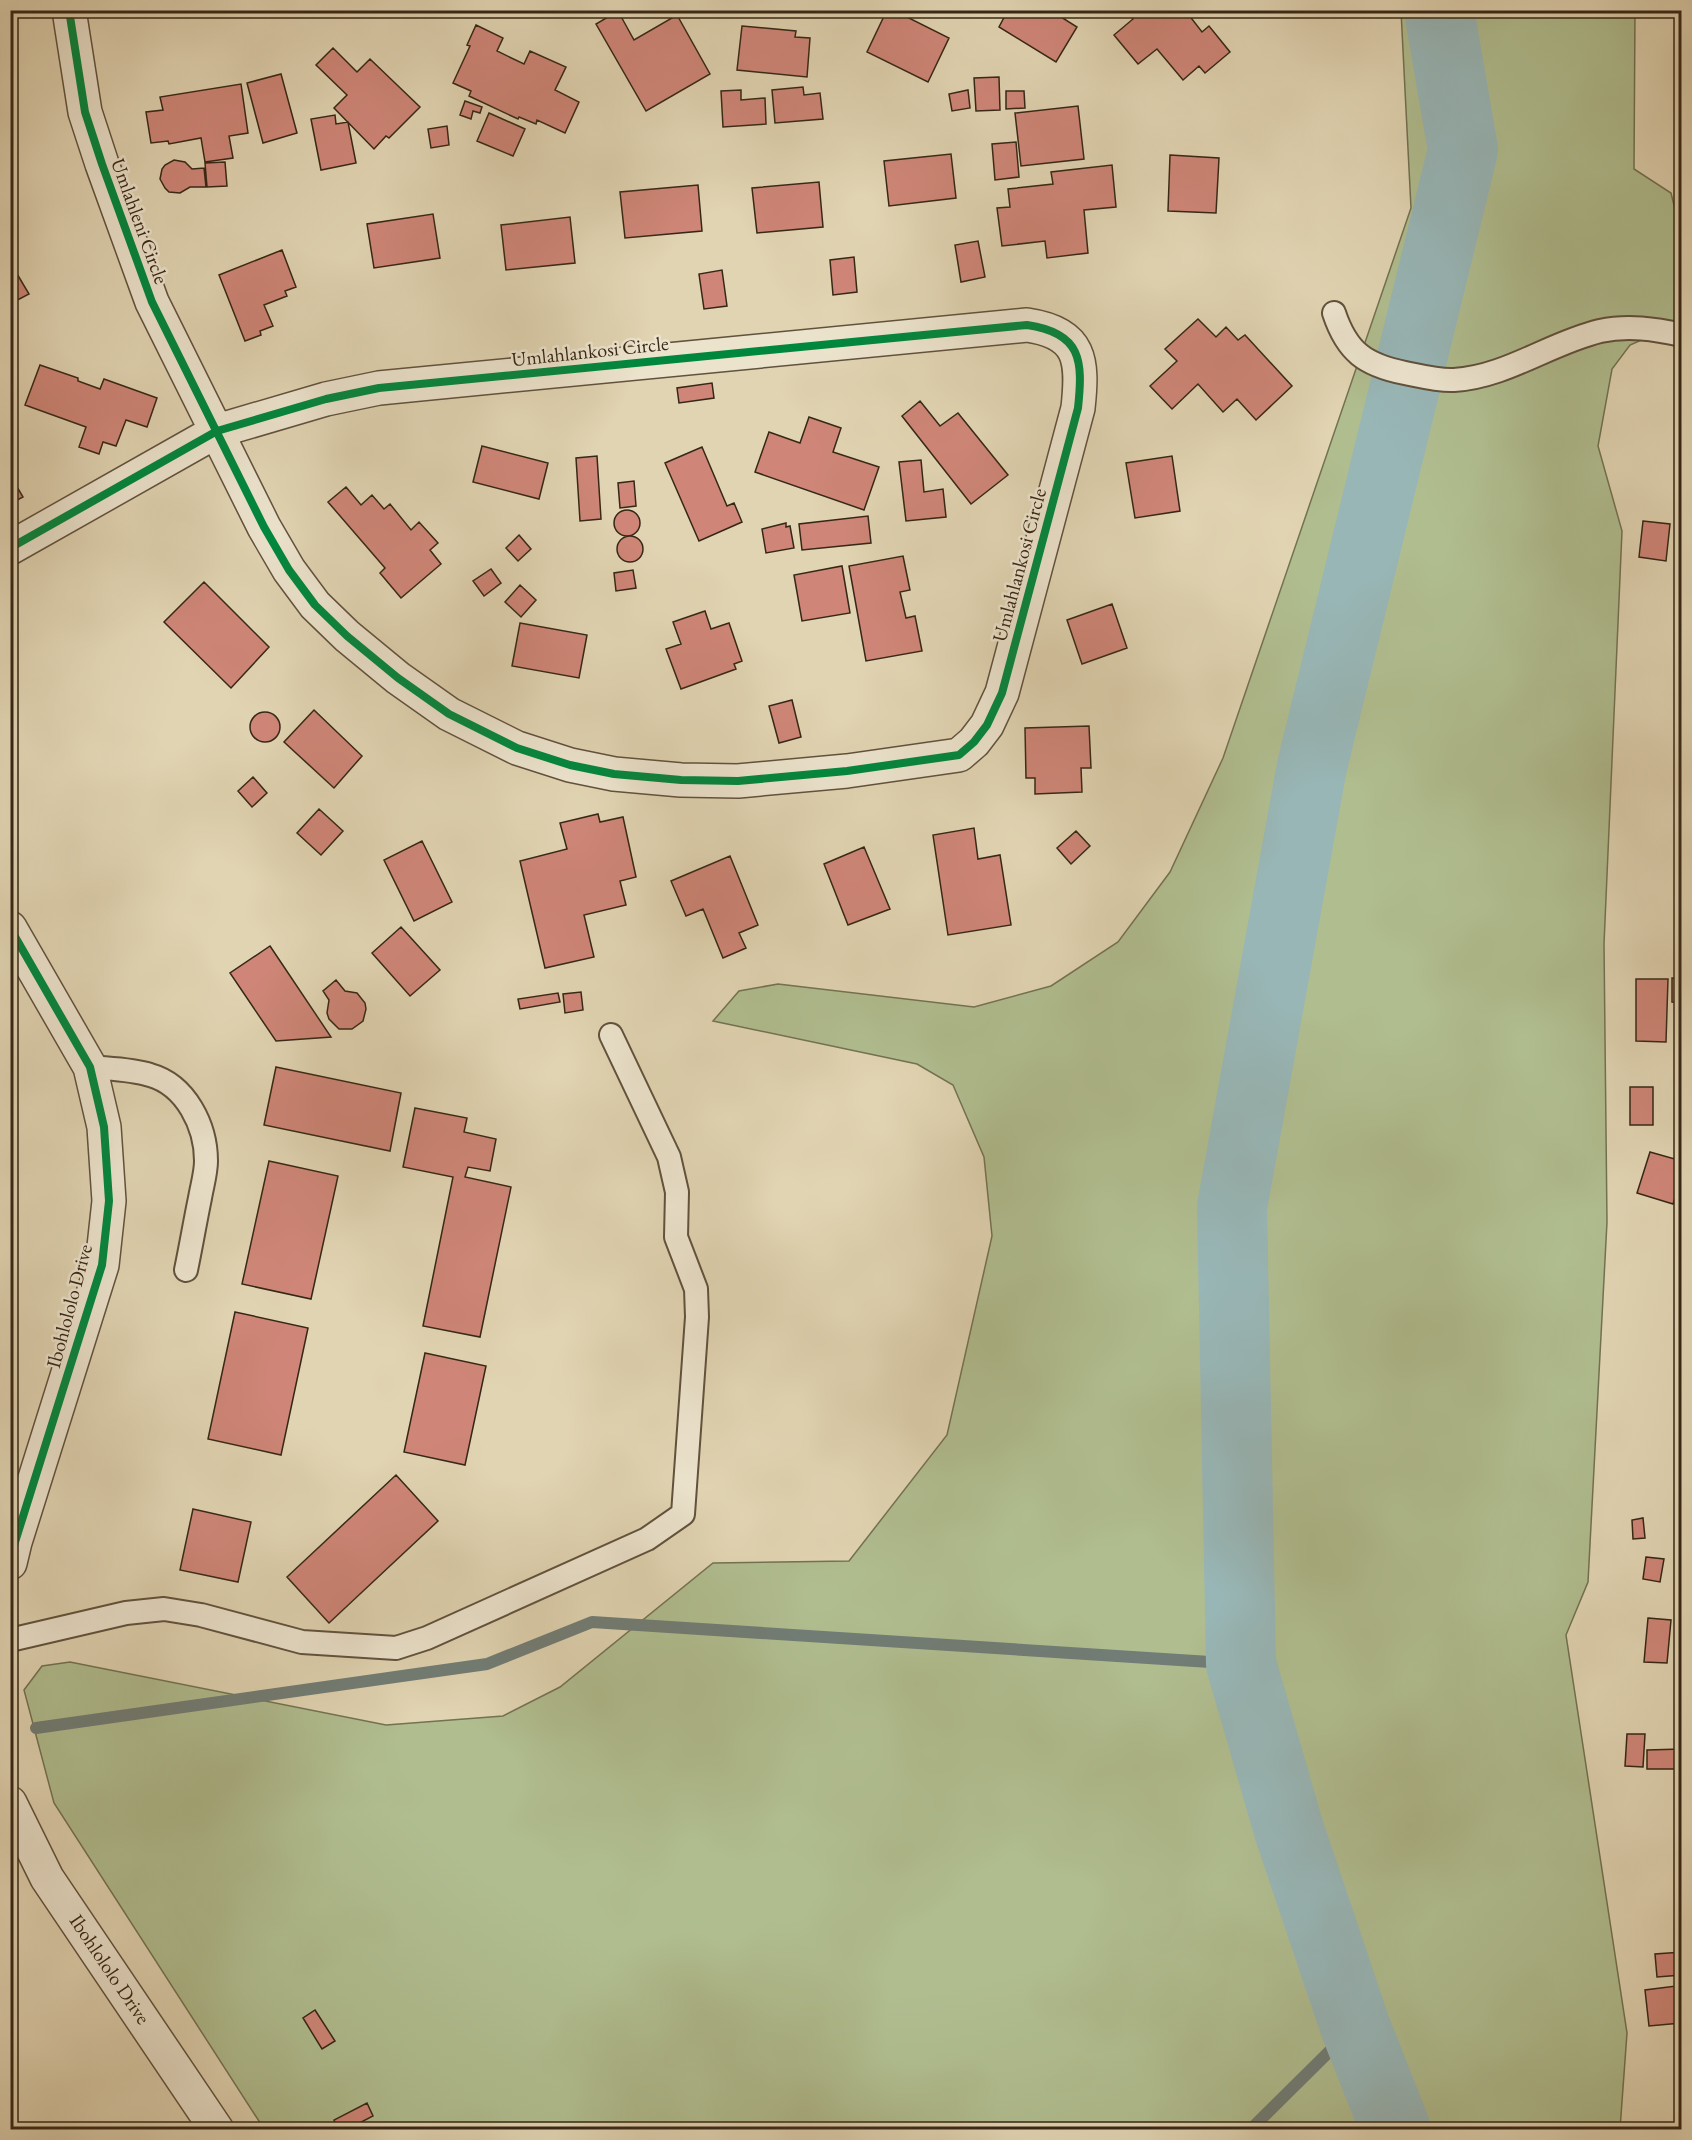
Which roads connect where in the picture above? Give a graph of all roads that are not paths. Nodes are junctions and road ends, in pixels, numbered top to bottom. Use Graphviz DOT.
graph roads {
  1 [pos="69,10"];
  2 [pos="1334,313"];
  3 [pos="1682,335"];
  4 [pos="217,431"];
  5 [pos="10,548"];
  6 [pos="10,928"];
  7 [pos="611,1035"];
  8 [pos="90,1067"];
  9 [pos="186,1270"];
  10 [pos="10,1563"];
  11 [pos="10,1640"];
  12 [pos="10,1803"];
  13 [pos="217,2130"];
  1 -- 4 [label="street, Umlahleni Circle"];
  2 -- 3 [label="lane"];
  4 -- 4 [label="street, Umlahlankosi Circle"];
  4 -- 5 [label="street, Umlahlankosi Circle"];
  6 -- 8 [label="street, Ibohlololo Drive"];
  7 -- 11 [label="lane"];
  8 -- 9 [label="lane"];
  8 -- 10 [label="street, Ibohlololo Drive"];
  12 -- 13 [label="street, Ibohlololo Drive"];
}
